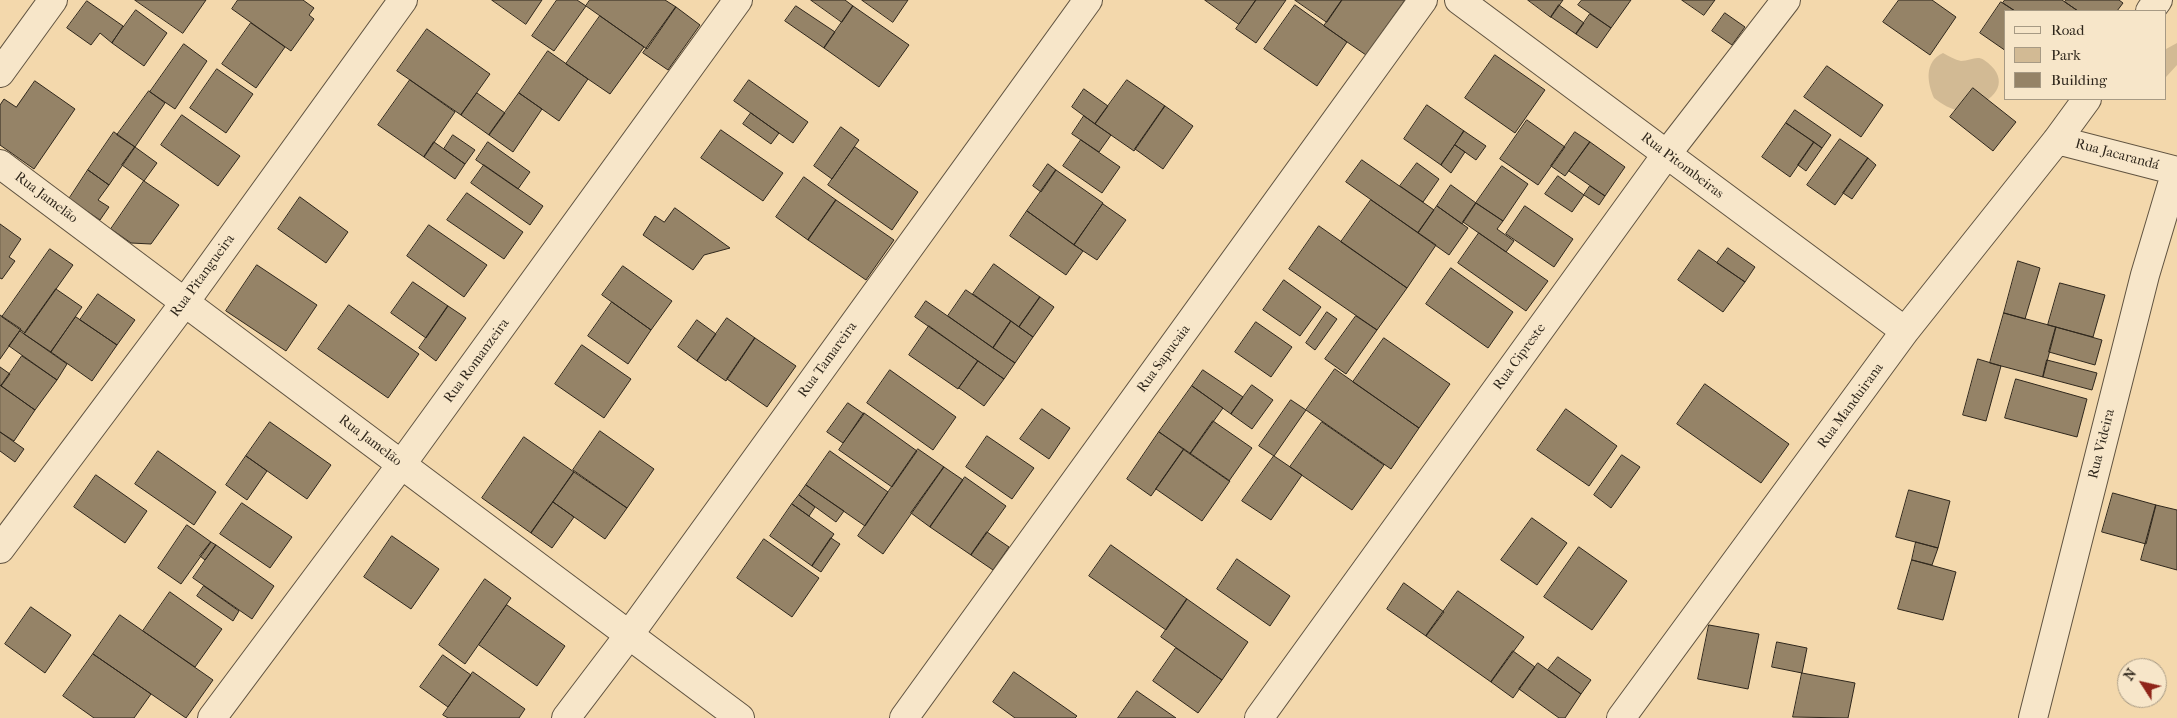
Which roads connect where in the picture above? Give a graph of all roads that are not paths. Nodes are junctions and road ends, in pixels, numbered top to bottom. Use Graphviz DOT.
graph roads {
  1 [pos="53,0"];
  2 [pos="403,0"];
  3 [pos="738,0"];
  4 [pos="1088,0"];
  5 [pos="1423,0"];
  6 [pos="1459,0"];
  7 [pos="1786,0"];
  8 [pos="0,73"];
  9 [pos="2086,100"];
  10 [pos="2057,140"];
  11 [pos="1666,155"];
  12 [pos="0,164"];
  13 [pos="2176,171"];
  14 [pos="185,302"];
  15 [pos="1905,331"];
  16 [pos="401,465"];
  17 [pos="0,549"];
  18 [pos="629,635"];
  19 [pos="212,718"];
  20 [pos="566,718"];
  21 [pos="740,718"];
  22 [pos="904,718"];
  23 [pos="1259,718"];
  24 [pos="1621,718"];
  25 [pos="2033,718"];
  1 -- 8 [label="street"];
  2 -- 14 [label="street, Rua Pitangueira"];
  3 -- 16 [label="street, Rua Romanzeira"];
  4 -- 18 [label="street, Rua Tamareira"];
  5 -- 22 [label="street, Rua Sapucaia"];
  6 -- 11 [label="street, Rua Pitombeiras"];
  7 -- 11 [label="street, Rua Cipreste"];
  9 -- 10 [label="street, Rua Manduirana"];
  10 -- 13 [label="street, Rua Jacarandá"];
  10 -- 15 [label="street, Rua Manduirana"];
  11 -- 15 [label="street, Rua Pitombeiras"];
  11 -- 23 [label="street, Rua Cipreste"];
  12 -- 14 [label="street, Rua Jamelão"];
  13 -- 25 [label="street, Rua Videira"];
  14 -- 16 [label="street, Rua Jamelão"];
  14 -- 17 [label="street, Rua Pitangueira"];
  15 -- 24 [label="street, Rua Manduirana"];
  16 -- 18 [label="street, Rua Jamelão"];
  16 -- 19 [label="street, Rua Romanzeira"];
  18 -- 20 [label="street, Rua Tamareira"];
  18 -- 21 [label="street, Rua Jamelão"];
}
